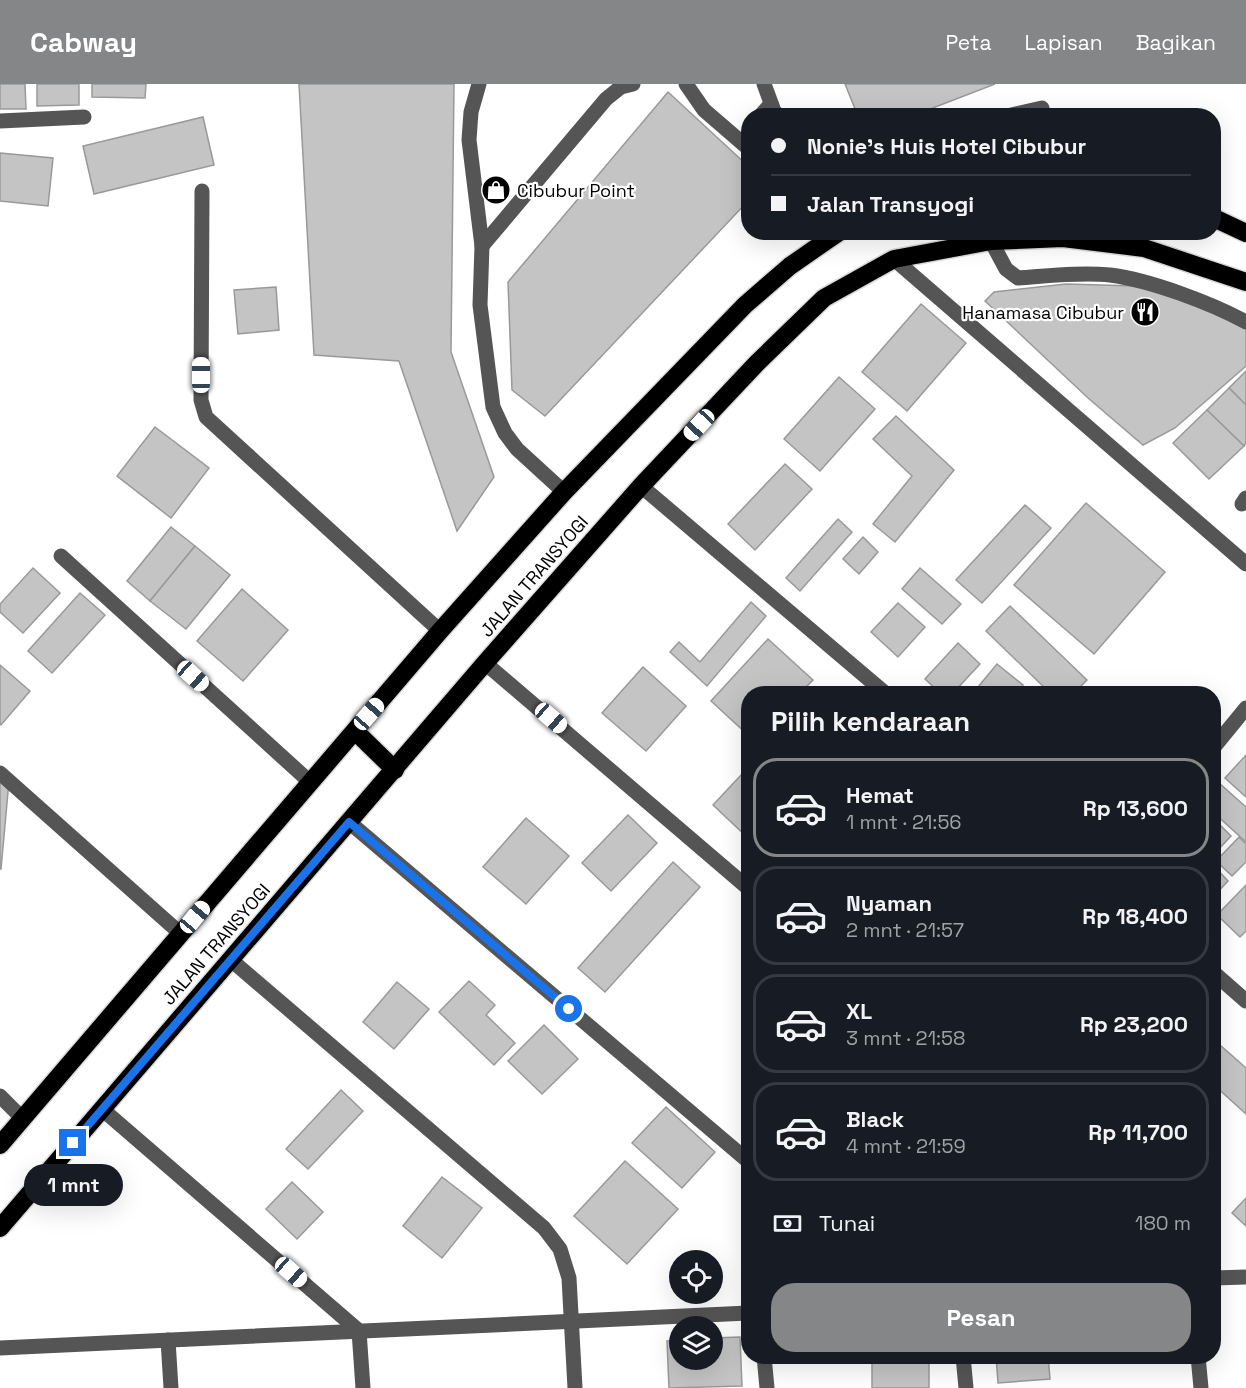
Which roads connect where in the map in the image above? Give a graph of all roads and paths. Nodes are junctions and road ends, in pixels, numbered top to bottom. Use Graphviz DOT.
graph roads {
  1 [pos="479,84"];
  2 [pos="686,84"];
  3 [pos="764,84"];
  4 [pos="625,85"];
  5 [pos="774,108"];
  6 [pos="84,117"];
  7 [pos="0,121"];
  8 [pos="741,141"];
  9 [pos="202,191"];
  10 [pos="1221,221"];
  11 [pos="1246,233"];
  12 [pos="825,240"];
  13 [pos="1015,240"];
  14 [pos="1080,240"];
  15 [pos="991,241"];
  16 [pos="482,246"];
  17 [pos="894,259"];
  18 [pos="1246,282"];
  19 [pos="1246,322"];
  20 [pos="641,486"];
  21 [pos="564,492"];
  22 [pos="61,556"];
  23 [pos="1246,564"];
  24 [pos="440,631"];
  25 [pos="485,663"];
  26 [pos="877,686"];
  27 [pos="1246,708"];
  28 [pos="355,731"];
  29 [pos="1221,738"];
  30 [pos="395,770"];
  31 [pos="0,773"];
  32 [pos="310,782"];
  33 [pos="349,822"];
  34 [pos="741,882"];
  35 [pos="180,934"];
  36 [pos="230,959"];
  37 [pos="1221,979"];
  38 [pos="1246,1000"];
  39 [pos="0,1096"];
  40 [pos="102,1109"];
  41 [pos="23,1119"];
  42 [pos="0,1145"];
  43 [pos="741,1155"];
  44 [pos="0,1227"];
  45 [pos="1246,1277"];
  46 [pos="1221,1278"];
  47 [pos="741,1313"];
  48 [pos="573,1321"];
  49 [pos="359,1331"];
  50 [pos="168,1340"];
  51 [pos="0,1348"];
  52 [pos="765,1364"];
  53 [pos="964,1364"];
  54 [pos="1199,1364"];
  55 [pos="171,1388"];
  56 [pos="363,1388"];
  57 [pos="575,1388"];
  58 [pos="767,1388"];
  59 [pos="966,1388"];
  60 [pos="1201,1388"];
  1 -- 16 [label="street"];
  2 -- 8 [label="street"];
  3 -- 5 [label="street"];
  4 -- 16 [label="street"];
  6 -- 7 [label="street"];
  9 -- 24 [label="street"];
  10 -- 11 [label="highway"];
  12 -- 21 [label="highway, JALAN TRANSYOGI"];
  13 -- 15 [label="highway, JALAN TRANSYOGI"];
  14 -- 18 [label="highway, JALAN TRANSYOGI"];
  15 -- 17 [label="highway, JALAN TRANSYOGI"];
  15 -- 19 [label="street"];
  16 -- 21 [label="street"];
  17 -- 20 [label="highway, JALAN TRANSYOGI"];
  17 -- 23 [label="street"];
  20 -- 25 [label="highway, JALAN TRANSYOGI"];
  20 -- 26 [label="street"];
  21 -- 24 [label="highway, JALAN TRANSYOGI"];
  22 -- 32 [label="street"];
  24 -- 28 [label="highway, JALAN TRANSYOGI"];
  25 -- 30 [label="highway, JALAN TRANSYOGI"];
  25 -- 34 [label="street"];
  27 -- 29 [label="street"];
  28 -- 30 [label="highway"];
  28 -- 32 [label="highway, JALAN TRANSYOGI"];
  30 -- 33 [label="highway, JALAN TRANSYOGI"];
  31 -- 35 [label="street"];
  32 -- 35 [label="highway, JALAN TRANSYOGI"];
  33 -- 36 [label="highway, JALAN TRANSYOGI"];
  33 -- 43 [label="street"];
  35 -- 41 [label="highway, JALAN TRANSYOGI"];
  36 -- 40 [label="highway, JALAN TRANSYOGI"];
  36 -- 48 [label="street"];
  37 -- 38 [label="street"];
  39 -- 41 [label="street"];
  40 -- 44 [label="highway, JALAN TRANSYOGI"];
  40 -- 49 [label="street"];
  41 -- 42 [label="highway, JALAN TRANSYOGI"];
  45 -- 46 [label="street"];
  47 -- 48 [label="street"];
  48 -- 49 [label="street"];
  48 -- 57 [label="street"];
  49 -- 50 [label="street"];
  49 -- 56 [label="street"];
  50 -- 51 [label="street"];
  50 -- 55 [label="street"];
  52 -- 58 [label="street"];
  53 -- 59 [label="street"];
  54 -- 60 [label="street"];
}
